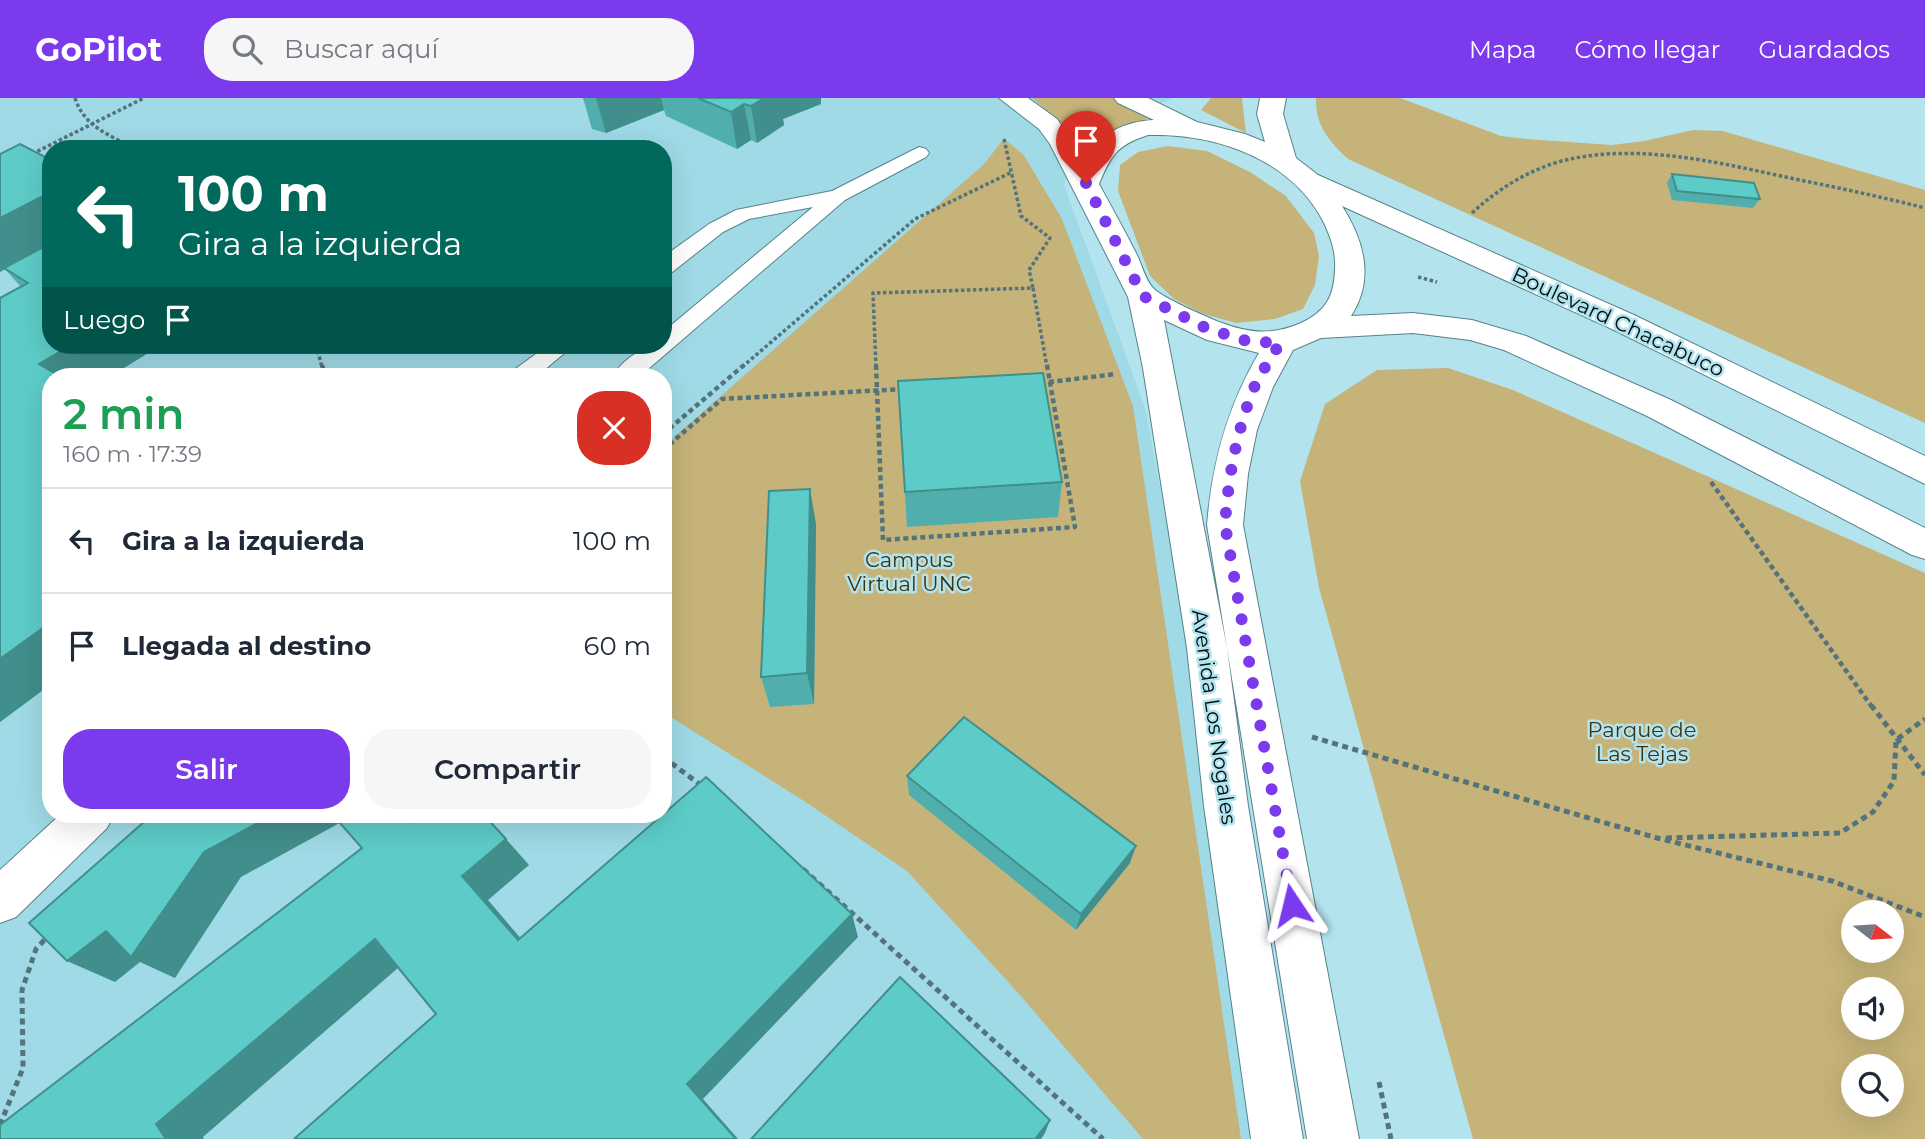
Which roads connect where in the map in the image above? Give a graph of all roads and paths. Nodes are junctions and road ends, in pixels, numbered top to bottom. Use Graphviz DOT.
graph roads {
  1 [pos="75,98"];
  2 [pos="144,98"];
  3 [pos="1012,98"];
  4 [pos="1127,98"];
  5 [pos="1273,98"];
  6 [pos="1196,100"];
  7 [pos="1169,117"];
  8 [pos="91,124"];
  9 [pos="1193,128"];
  10 [pos="1137,130"];
  11 [pos="1004,139"];
  12 [pos="60,140"];
  13 [pos="120,140"];
  14 [pos="42,149"];
  15 [pos="919,153"];
  16 [pos="23,159"];
  17 [pos="1283,160"];
  18 [pos="1012,172"];
  19 [pos="1308,180"];
  20 [pos="1086,183"];
  21 [pos="838,196"];
  22 [pos="1925,208"];
  23 [pos="1445,241"];
  24 [pos="672,261"];
  25 [pos="1033,288"];
  26 [pos="1143,296"];
  27 [pos="672,336"];
  28 [pos="1298,336"];
  29 [pos="551,354"];
  30 [pos="651,354"];
  31 [pos="533,368"];
  32 [pos="634,368"];
  33 [pos="1159,368"];
  34 [pos="1050,382"];
  35 [pos="1037,383"];
  36 [pos="916,389"];
  37 [pos="876,391"];
  38 [pos="672,426"];
  39 [pos="672,442"];
  40 [pos="1925,471"];
  41 [pos="1706,475"];
  42 [pos="1925,545"];
  43 [pos="1925,719"];
  44 [pos="1260,722"];
  45 [pos="1896,740"];
  46 [pos="672,764"];
  47 [pos="1925,775"];
  48 [pos="704,787"];
  49 [pos="82,823"];
  50 [pos="1657,838"];
  51 [pos="795,861"];
  52 [pos="0,901"];
  53 [pos="1925,917"];
  54 [pos="57,925"];
  55 [pos="0,1125"];
  56 [pos="1103,1139"];
  57 [pos="1277,1139"];
  58 [pos="1333,1139"];
  1 -- 8 [label="path"];
  2 -- 8 [label="path"];
  3 -- 20 [label="street"];
  4 -- 7 [label="street"];
  5 -- 17 [label="street"];
  6 -- 7 [label="street"];
  7 -- 9 [label="street"];
  7 -- 10 [label="street"];
  8 -- 12 [label="path"];
  8 -- 13 [label="path"];
  9 -- 10 [label="street"];
  9 -- 17 [label="street"];
  10 -- 20 [label="street"];
  11 -- 18 [label="path"];
  14 -- 16 [label="path"];
  15 -- 21 [label="lane"];
  17 -- 19 [label="street"];
  18 -- 25 [label="path"];
  18 -- 38 [label="path"];
  19 -- 23 [label="street, Boulevard Chacabuco"];
  19 -- 28 [label="street"];
  20 -- 26 [label="street"];
  21 -- 24 [label="lane"];
  21 -- 27 [label="lane"];
  22 -- 23 [label="path"];
  23 -- 40 [label="street, Boulevard Chacabuco"];
  25 -- 34 [label="path"];
  25 -- 37 [label="path"];
  26 -- 28 [label="street"];
  26 -- 33 [label="street, Avenida Los Nogales"];
  28 -- 42 [label="street"];
  28 -- 44 [label="street, Avenida Los Nogales"];
  29 -- 31 [label="lane"];
  30 -- 32 [label="lane"];
  33 -- 34 [label="path"];
  33 -- 57 [label="street, Avenida Los Nogales"];
  34 -- 35 [label="path"];
  34 -- 37 [label="path"];
  36 -- 37 [label="path"];
  37 -- 39 [label="path"];
  41 -- 45 [label="path"];
  43 -- 45 [label="path"];
  44 -- 50 [label="path"];
  44 -- 58 [label="street, Avenida Los Nogales"];
  45 -- 47 [label="path"];
  45 -- 50 [label="path"];
  46 -- 48 [label="path"];
  49 -- 52 [label="street"];
  50 -- 53 [label="path"];
  51 -- 56 [label="path"];
  54 -- 55 [label="path"];
}
